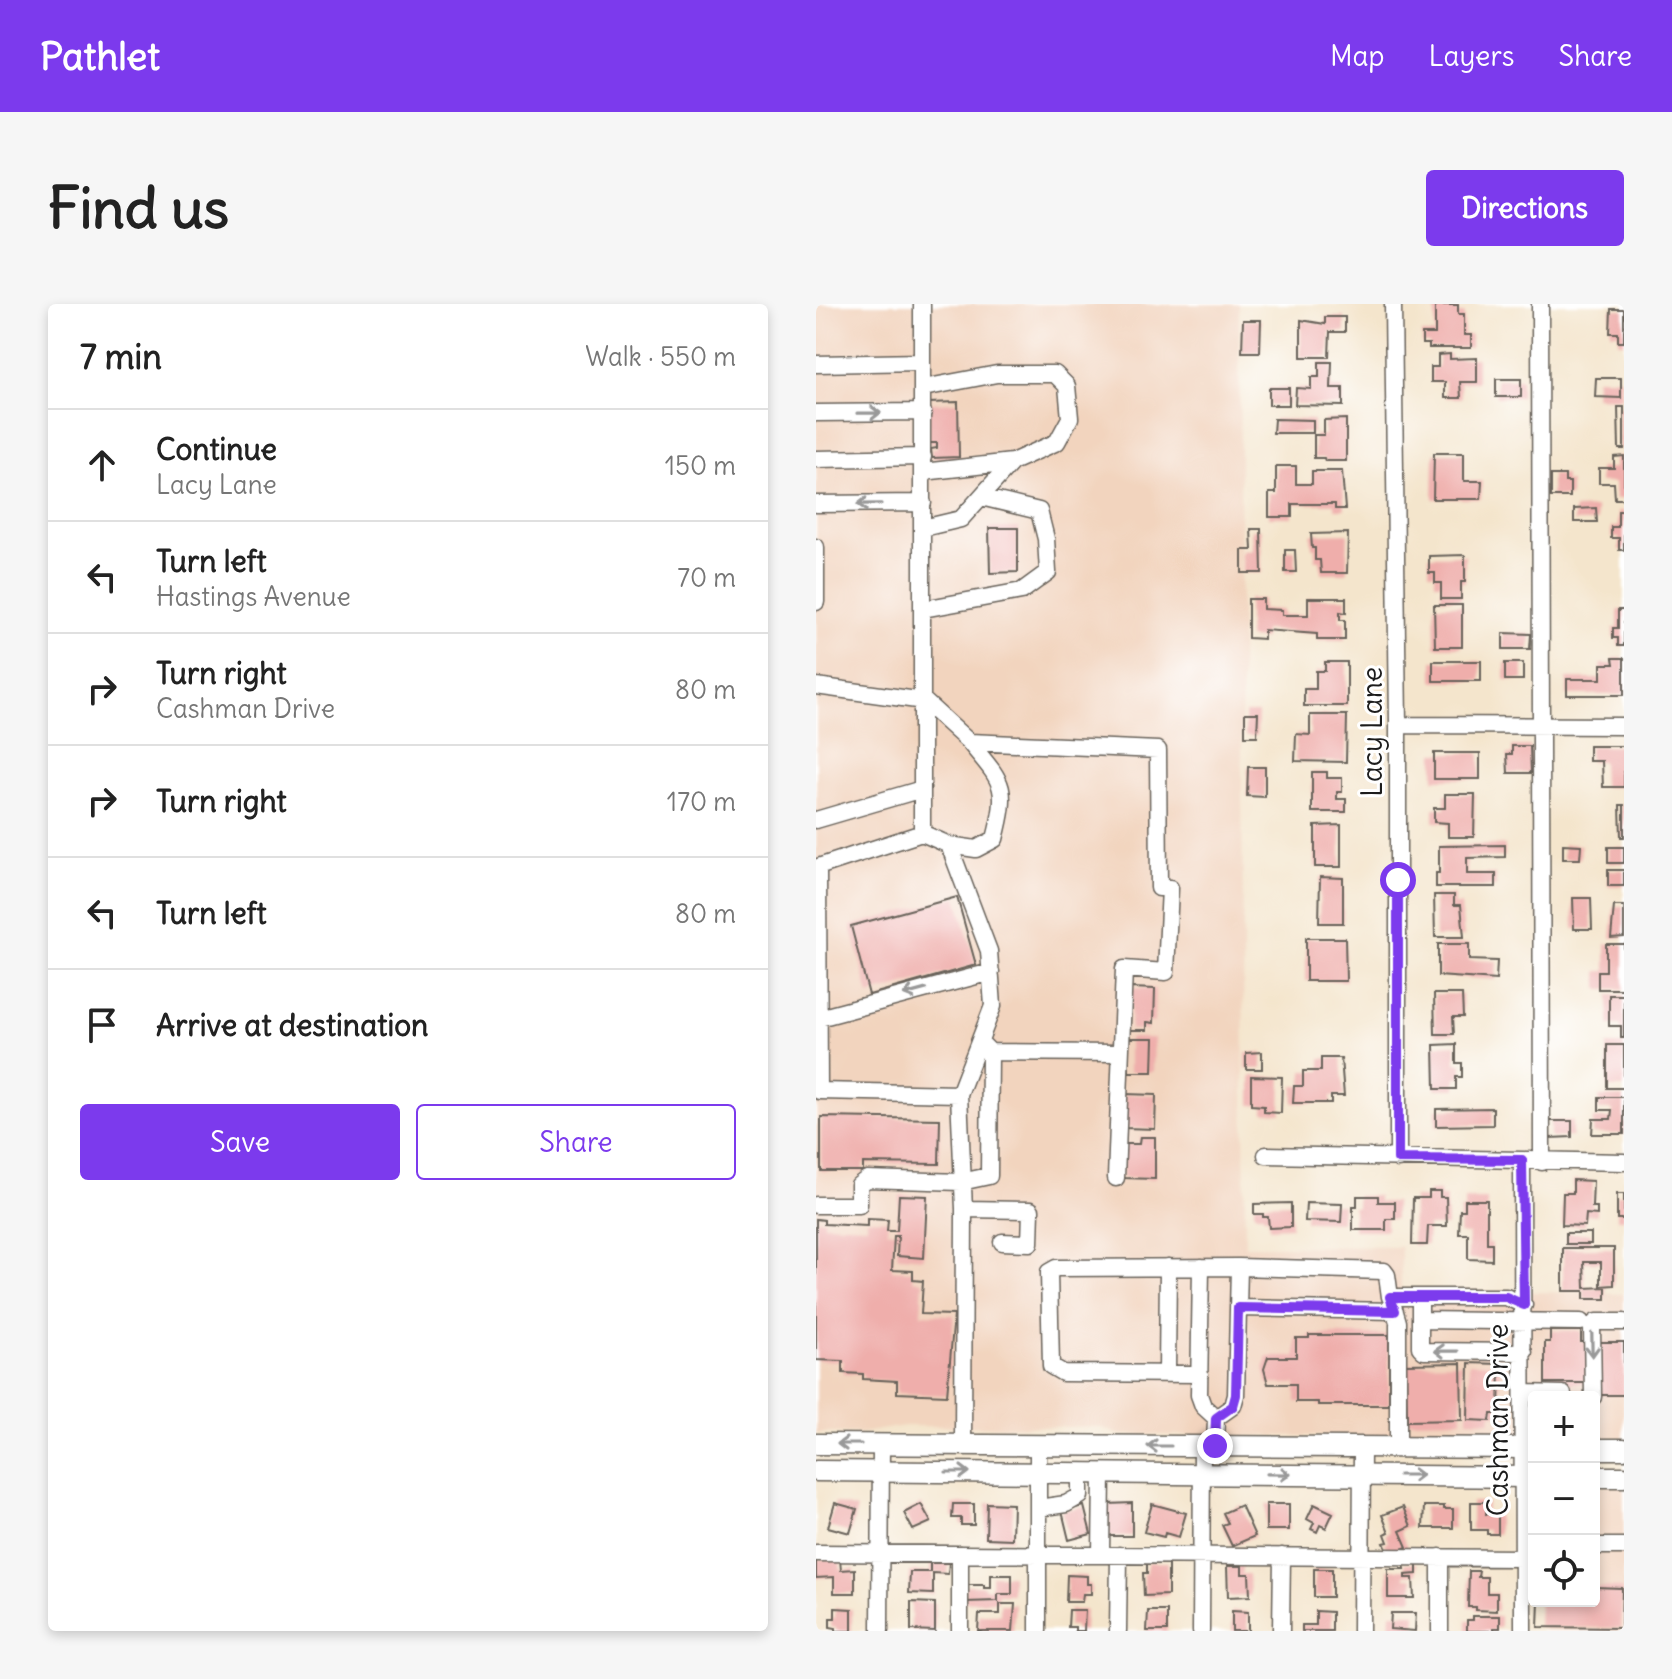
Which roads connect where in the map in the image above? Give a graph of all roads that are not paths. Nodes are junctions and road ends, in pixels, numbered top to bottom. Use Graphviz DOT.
graph roads {
  1 [pos="922,304"];
  2 [pos="1393,304"];
  3 [pos="1540,304"];
  4 [pos="922,362"];
  5 [pos="816,364"];
  6 [pos="923,388"];
  7 [pos="923,412"];
  8 [pos="816,413"];
  9 [pos="816,459"];
  10 [pos="1012,462"];
  11 [pos="923,464"];
  12 [pos="981,497"];
  13 [pos="923,503"];
  14 [pos="816,504"];
  15 [pos="923,528"];
  16 [pos="816,547"];
  17 [pos="816,602"];
  18 [pos="923,609"];
  19 [pos="816,686"];
  20 [pos="924,701"];
  21 [pos="1398,725"];
  22 [pos="1541,725"];
  23 [pos="1624,726"];
  24 [pos="969,742"];
  25 [pos="922,789"];
  26 [pos="816,820"];
  27 [pos="922,833"];
  28 [pos="949,845"];
  29 [pos="817,866"];
  30 [pos="991,972"];
  31 [pos="819,1018"];
  32 [pos="985,1046"];
  33 [pos="1120,1053"];
  34 [pos="818,1093"];
  35 [pos="959,1094"];
  36 [pos="1266,1155"];
  37 [pos="1398,1159"];
  38 [pos="1522,1160"];
  39 [pos="1542,1162"];
  40 [pos="1624,1162"];
  41 [pos="1116,1178"];
  42 [pos="961,1182"];
  43 [pos="816,1205"];
  44 [pos="964,1209"];
  45 [pos="1002,1242"];
  46 [pos="1168,1267"];
  47 [pos="1201,1267"];
  48 [pos="1239,1267"];
  49 [pos="1420,1297"];
  50 [pos="1392,1304"];
  51 [pos="1238,1308"];
  52 [pos="1524,1314"];
  53 [pos="1420,1320"];
  54 [pos="1581,1322"];
  55 [pos="1624,1322"];
  56 [pos="1524,1352"];
  57 [pos="1167,1373"];
  58 [pos="1200,1374"];
  59 [pos="1593,1391"];
  60 [pos="1524,1393"];
  61 [pos="1528,1393"];
  62 [pos="1216,1418"];
  63 [pos="1528,1437"];
  64 [pos="816,1444"];
  65 [pos="881,1444"];
  66 [pos="963,1445"];
  67 [pos="1038,1445"];
  68 [pos="1208,1446"];
  69 [pos="1362,1447"];
  70 [pos="1398,1447"];
  71 [pos="1528,1448"];
  72 [pos="1600,1449"];
  73 [pos="1624,1449"];
  74 [pos="816,1471"];
  75 [pos="880,1472"];
  76 [pos="1037,1472"];
  77 [pos="1080,1473"];
  78 [pos="1102,1473"];
  79 [pos="1201,1474"];
  80 [pos="1362,1475"];
  81 [pos="1528,1477"];
  82 [pos="1600,1477"];
  83 [pos="1624,1477"];
  84 [pos="1101,1495"];
  85 [pos="1080,1496"];
  86 [pos="1038,1508"];
  87 [pos="1528,1526"];
  88 [pos="1600,1546"];
  89 [pos="1624,1546"];
  90 [pos="1527,1550"];
  91 [pos="816,1553"];
  92 [pos="880,1553"];
  93 [pos="960,1554"];
  94 [pos="1038,1554"];
  95 [pos="1101,1555"];
  96 [pos="1119,1555"];
  97 [pos="1362,1555"];
  98 [pos="1201,1556"];
  99 [pos="1282,1556"];
  100 [pos="1440,1557"];
  101 [pos="880,1631"];
  102 [pos="960,1631"];
  103 [pos="1038,1631"];
  104 [pos="1118,1631"];
  105 [pos="1201,1631"];
  106 [pos="1281,1631"];
  107 [pos="1361,1631"];
  108 [pos="1440,1631"];
  109 [pos="1523,1631"];
  1 -- 4 [label="street"];
  2 -- 21 [label="street, Lacy Lane"];
  3 -- 22 [label="street"];
  4 -- 5 [label="street"];
  4 -- 6 [label="street"];
  6 -- 7 [label="street"];
  6 -- 10 [label="street"];
  8 -- 7 [label="street, one-way"];
  7 -- 11 [label="street"];
  9 -- 11 [label="street"];
  10 -- 11 [label="street"];
  10 -- 12 [label="street"];
  11 -- 13 [label="street"];
  12 -- 15 [label="street"];
  12 -- 18 [label="street"];
  13 -- 14 [label="street, one-way"];
  13 -- 15 [label="street"];
  15 -- 18 [label="street"];
  16 -- 17 [label="street"];
  18 -- 20 [label="street"];
  19 -- 20 [label="street"];
  20 -- 24 [label="street"];
  20 -- 25 [label="street"];
  21 -- 22 [label="street"];
  21 -- 37 [label="street, Lacy Lane"];
  22 -- 23 [label="street"];
  22 -- 39 [label="street"];
  24 -- 28 [label="street"];
  24 -- 33 [label="street"];
  25 -- 26 [label="street"];
  25 -- 27 [label="street"];
  27 -- 28 [label="street"];
  27 -- 29 [label="street"];
  28 -- 30 [label="street"];
  29 -- 31 [label="street"];
  30 -- 31 [label="street, one-way"];
  30 -- 32 [label="street"];
  31 -- 34 [label="street"];
  32 -- 33 [label="street"];
  32 -- 35 [label="street"];
  32 -- 42 [label="street"];
  33 -- 41 [label="street"];
  34 -- 35 [label="street"];
  35 -- 42 [label="street"];
  36 -- 37 [label="street"];
  37 -- 38 [label="street"];
  38 -- 39 [label="street"];
  38 -- 52 [label="street, Cashman Drive"];
  39 -- 40 [label="street"];
  42 -- 43 [label="street"];
  42 -- 44 [label="street"];
  44 -- 45 [label="street"];
  44 -- 66 [label="street"];
  46 -- 47 [label="street"];
  46 -- 57 [label="street"];
  46 -- 57 [label="street"];
  47 -- 48 [label="street"];
  47 -- 58 [label="street"];
  48 -- 50 [label="street"];
  48 -- 51 [label="street"];
  49 -- 50 [label="street"];
  49 -- 52 [label="street"];
  49 -- 53 [label="street"];
  50 -- 51 [label="street"];
  50 -- 70 [label="street"];
  51 -- 62 [label="street"];
  52 -- 53 [label="street"];
  52 -- 54 [label="street"];
  52 -- 56 [label="street, Cashman Drive"];
  56 -- 53 [label="street, one-way"];
  55 -- 59 [label="street, one-way"];
  56 -- 60 [label="street, Cashman Drive"];
  57 -- 58 [label="street"];
  58 -- 62 [label="street"];
  60 -- 61 [label="street"];
  60 -- 63 [label="street, Cashman Drive"];
  62 -- 68 [label="street"];
  65 -- 64 [label="main road, one-way"];
  65 -- 66 [label="main road"];
  65 -- 75 [label="street"];
  66 -- 67 [label="main road"];
  68 -- 67 [label="main road, one-way"];
  67 -- 76 [label="street"];
  68 -- 69 [label="main road"];
  68 -- 79 [label="street"];
  69 -- 70 [label="main road"];
  69 -- 80 [label="street"];
  70 -- 71 [label="main road"];
  72 -- 73 [label="main road"];
  74 -- 75 [label="main road"];
  75 -- 76 [label="main road, one-way"];
  75 -- 92 [label="street"];
  76 -- 77 [label="main road"];
  76 -- 86 [label="street"];
  77 -- 78 [label="main road"];
  77 -- 85 [label="street"];
  78 -- 79 [label="main road"];
  78 -- 84 [label="street"];
  79 -- 80 [label="main road, one-way"];
  79 -- 98 [label="street"];
  80 -- 81 [label="main road, one-way"];
  80 -- 97 [label="street"];
  82 -- 83 [label="main road"];
  84 -- 85 [label="street"];
  84 -- 95 [label="street"];
  85 -- 86 [label="street"];
  86 -- 94 [label="street"];
  87 -- 90 [label="street, Cashman Drive"];
  88 -- 89 [label="street"];
  90 -- 100 [label="street"];
  90 -- 109 [label="street, Cashman Drive"];
  91 -- 92 [label="street"];
  92 -- 93 [label="street"];
  92 -- 101 [label="street"];
  93 -- 94 [label="street"];
  93 -- 102 [label="street"];
  94 -- 95 [label="street"];
  94 -- 103 [label="street"];
  95 -- 96 [label="street"];
  96 -- 98 [label="street"];
  96 -- 104 [label="street"];
  97 -- 99 [label="street"];
  97 -- 100 [label="street"];
  97 -- 107 [label="street"];
  98 -- 99 [label="street"];
  98 -- 105 [label="street"];
  99 -- 106 [label="street"];
  100 -- 108 [label="street"];
}
